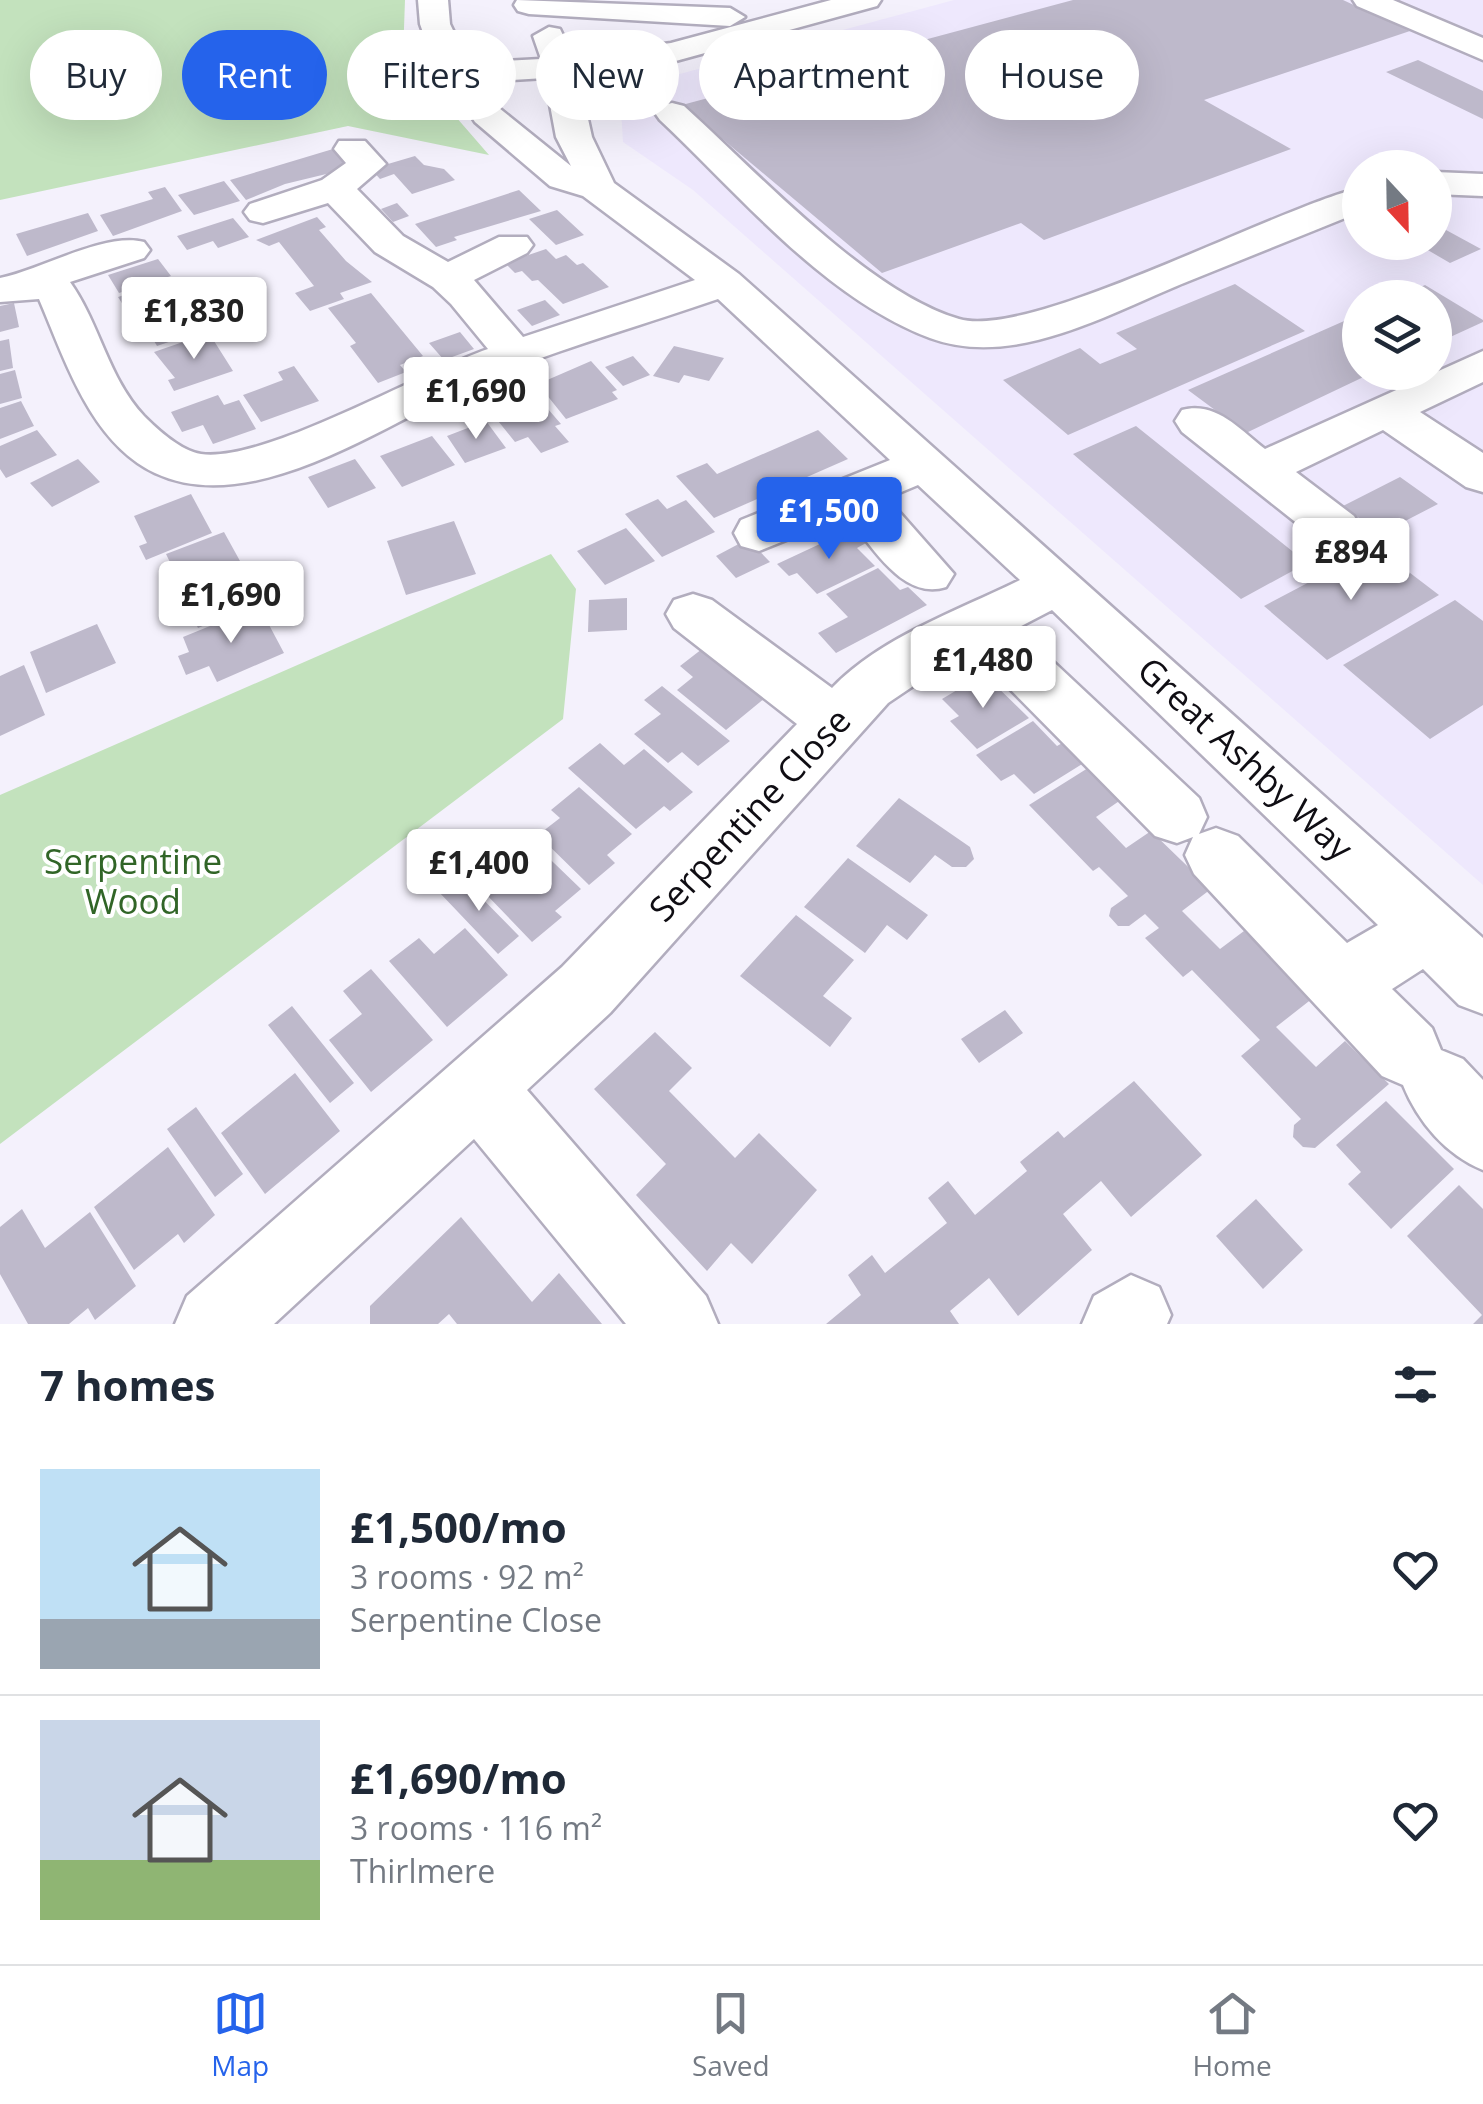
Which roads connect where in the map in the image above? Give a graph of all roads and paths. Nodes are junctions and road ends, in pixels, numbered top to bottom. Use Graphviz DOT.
graph roads {
  1 [pos="433,0"];
  2 [pos="1368,0"];
  3 [pos="527,2"];
  4 [pos="855,3"];
  5 [pos="793,18"];
  6 [pos="438,30"];
  7 [pos="542,30"];
  8 [pos="878,30"];
  9 [pos="679,49"];
  10 [pos="1483,50"];
  11 [pos="679,119"];
  12 [pos="493,120"];
  13 [pos="571,120"];
  14 [pos="352,150"];
  15 [pos="1452,184"];
  16 [pos="1483,185"];
  17 [pos="335,188"];
  18 [pos="596,188"];
  19 [pos="1342,205"];
  20 [pos="263,212"];
  21 [pos="513,245"];
  22 [pos="130,250"];
  23 [pos="447,278"];
  24 [pos="13,282"];
  25 [pos="724,282"];
  26 [pos="514,354"];
  27 [pos="1483,365"];
  28 [pos="1388,412"];
  29 [pos="1198,421"];
  30 [pos="924,464"];
  31 [pos="1264,468"];
  32 [pos="1476,471"];
  33 [pos="854,492"];
  34 [pos="1336,528"];
  35 [pos="759,534"];
  36 [pos="928,574"];
  37 [pos="1054,586"];
  38 [pos="693,614"];
  39 [pos="1022,666"];
  40 [pos="1199,716"];
  41 [pos="834,721"];
  42 [pos="1121,762"];
  43 [pos="1431,930"];
  44 [pos="1342,982"];
  45 [pos="1483,982"];
  46 [pos="478,1088"];
  47 [pos="1443,1090"];
  48 [pos="215,1324"];
  49 [pos="678,1324"];
  1 -- 6 [label="street, Great Ashby Way"];
  2 -- 10 [label="street"];
  3 -- 5 [label="street"];
  3 -- 7 [label="street"];
  4 -- 5 [label="street"];
  4 -- 8 [label="street"];
  5 -- 9 [label="street"];
  11 -- 19 [label="street"];
  12 -- 18 [label="street, Great Ashby Way"];
  13 -- 18 [label="street"];
  14 -- 17 [label="street"];
  15 -- 16 [label="street"];
  17 -- 20 [label="street"];
  17 -- 23 [label="street"];
  18 -- 25 [label="street, Great Ashby Way"];
  21 -- 23 [label="street"];
  22 -- 24 [label="street"];
  23 -- 26 [label="street"];
  24 -- 26 [label="street"];
  25 -- 26 [label="street"];
  25 -- 30 [label="street, Great Ashby Way"];
  27 -- 28 [label="street"];
  28 -- 31 [label="street"];
  28 -- 32 [label="street"];
  29 -- 31 [label="street"];
  30 -- 33 [label="street"];
  30 -- 37 [label="street, Great Ashby Way"];
  31 -- 34 [label="street"];
  33 -- 35 [label="street"];
  33 -- 36 [label="street"];
  37 -- 40 [label="street, Great Ashby Way"];
  37 -- 41 [label="street, Serpentine Close"];
  38 -- 41 [label="street"];
  39 -- 42 [label="street"];
  40 -- 42 [label="street"];
  40 -- 43 [label="street, Great Ashby Way"];
  41 -- 46 [label="street, Serpentine Close"];
  42 -- 44 [label="street"];
  43 -- 44 [label="street"];
  43 -- 45 [label="street, Great Ashby Way"];
  44 -- 47 [label="street"];
  46 -- 48 [label="street, Serpentine Close"];
  46 -- 49 [label="street"];
}
